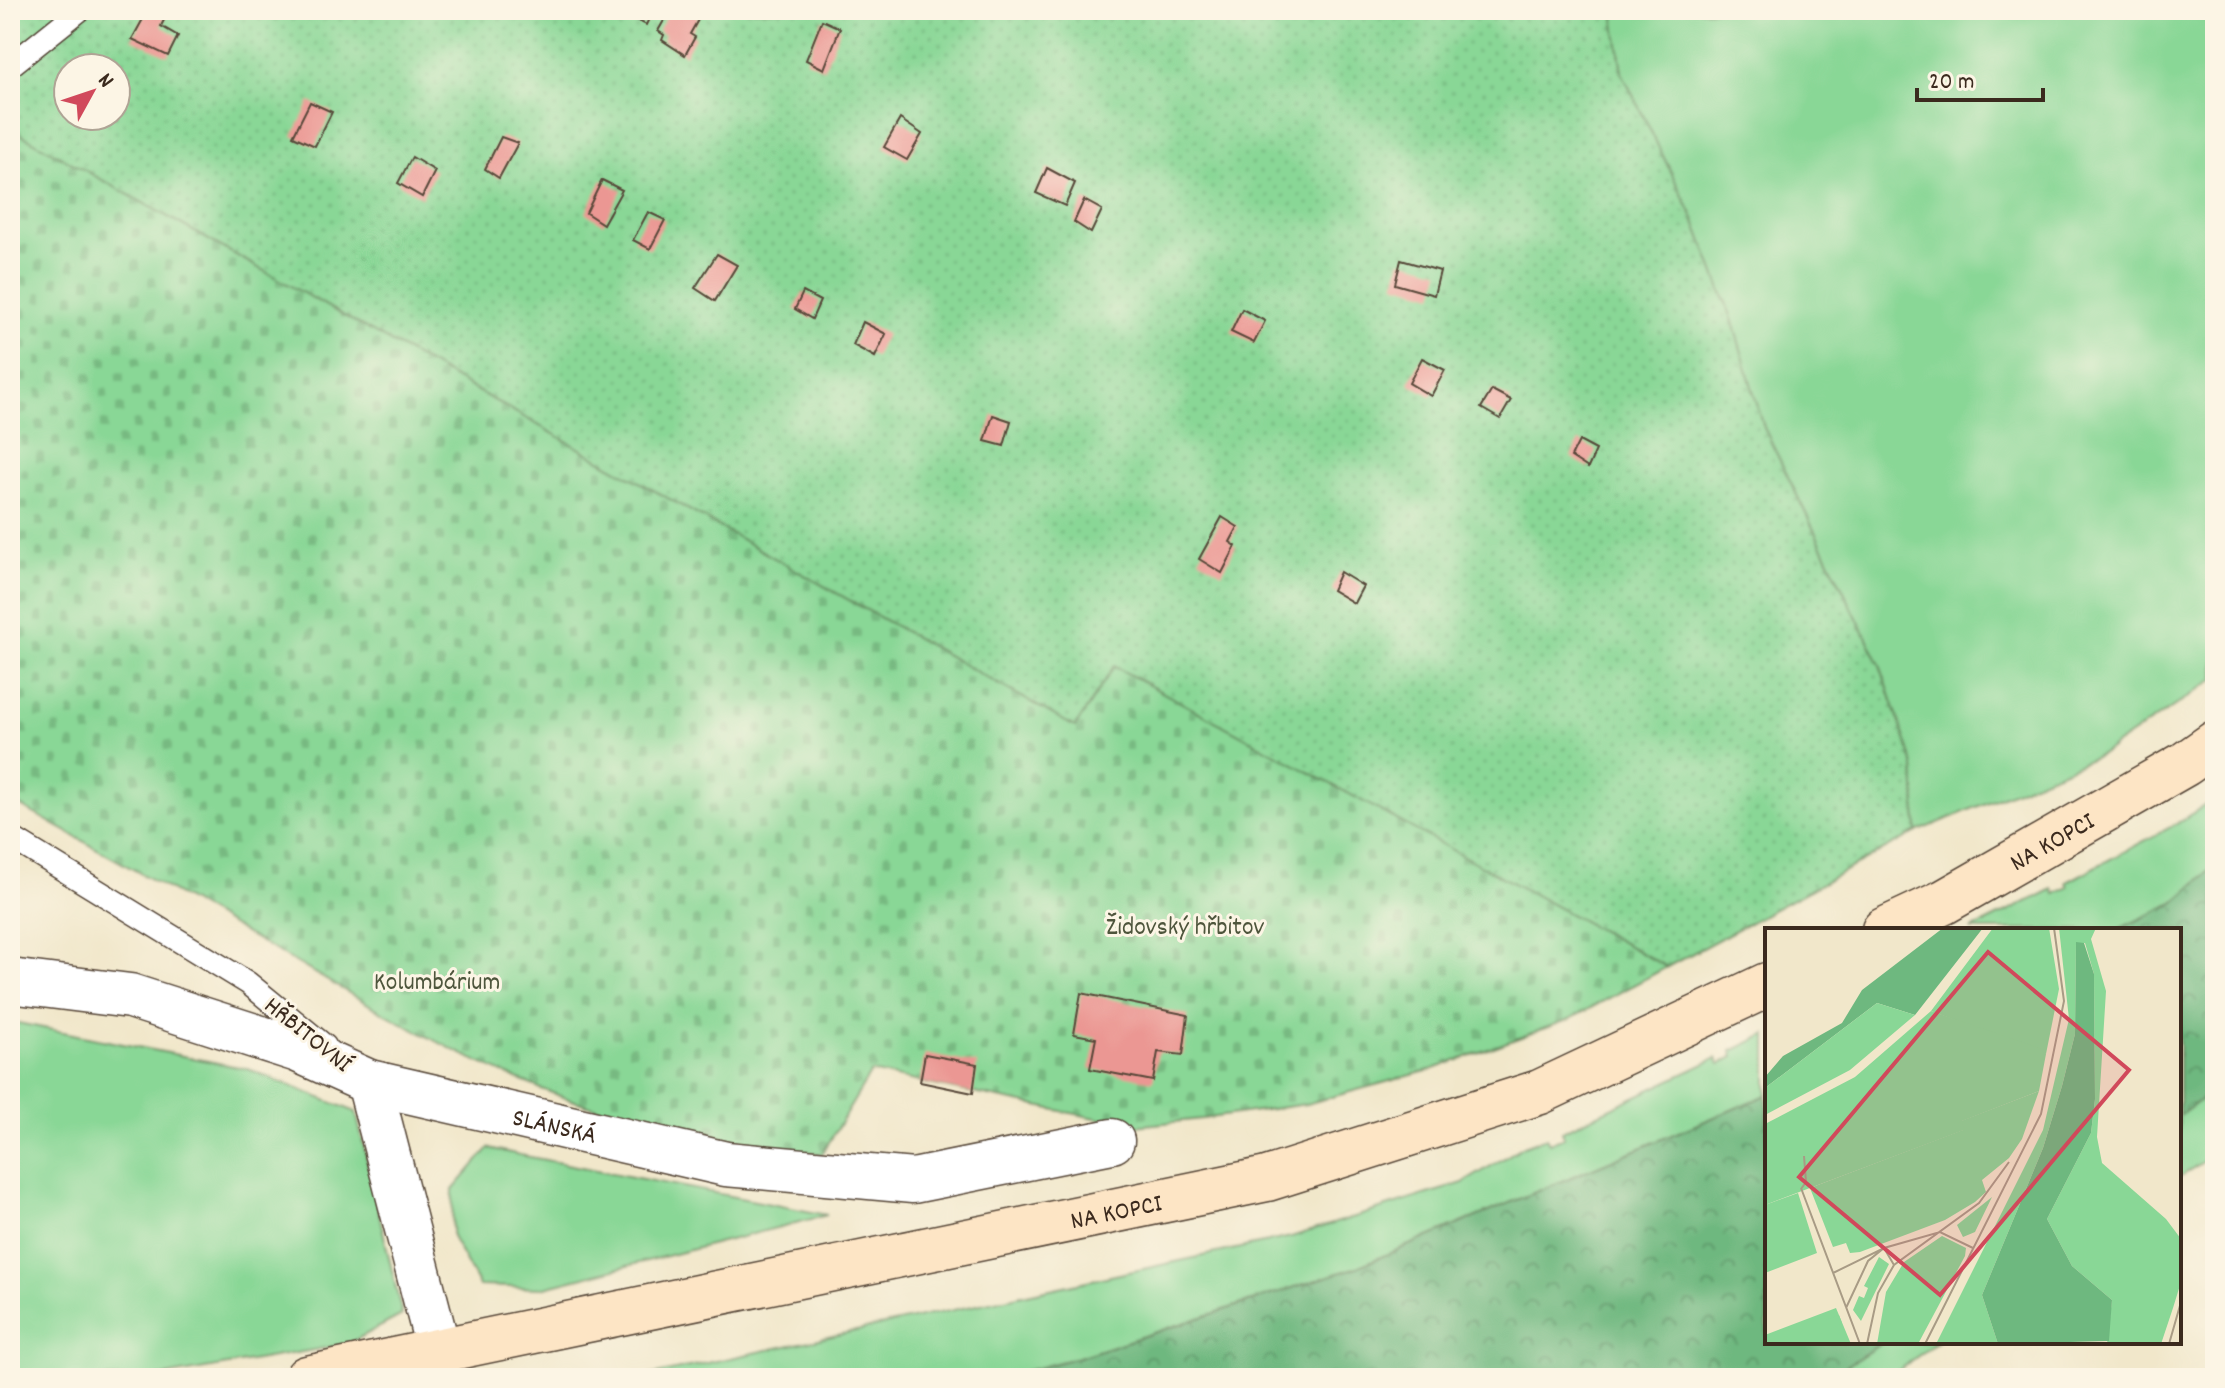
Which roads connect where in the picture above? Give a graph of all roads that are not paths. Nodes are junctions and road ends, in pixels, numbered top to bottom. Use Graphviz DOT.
graph roads {
  1 [pos="80,10"];
  2 [pos="10,66"];
  3 [pos="2215,743"];
  4 [pos="10,837"];
  5 [pos="1888,928"];
  6 [pos="10,981"];
  7 [pos="1765,986"];
  8 [pos="369,1082"];
  9 [pos="1112,1141"];
  10 [pos="439,1352"];
  11 [pos="307,1378"];
  1 -- 2 [label="lane"];
  3 -- 5 [label="main road, NA KOPCI"];
  4 -- 8 [label="lane, HŘBITOVNÍ"];
  6 -- 8 [label="street, SLÁNSKÁ"];
  7 -- 10 [label="main road, NA KOPCI"];
  8 -- 9 [label="street, SLÁNSKÁ"];
  8 -- 10 [label="street, HŘBITOVNÍ"];
  10 -- 11 [label="main road"];
}
